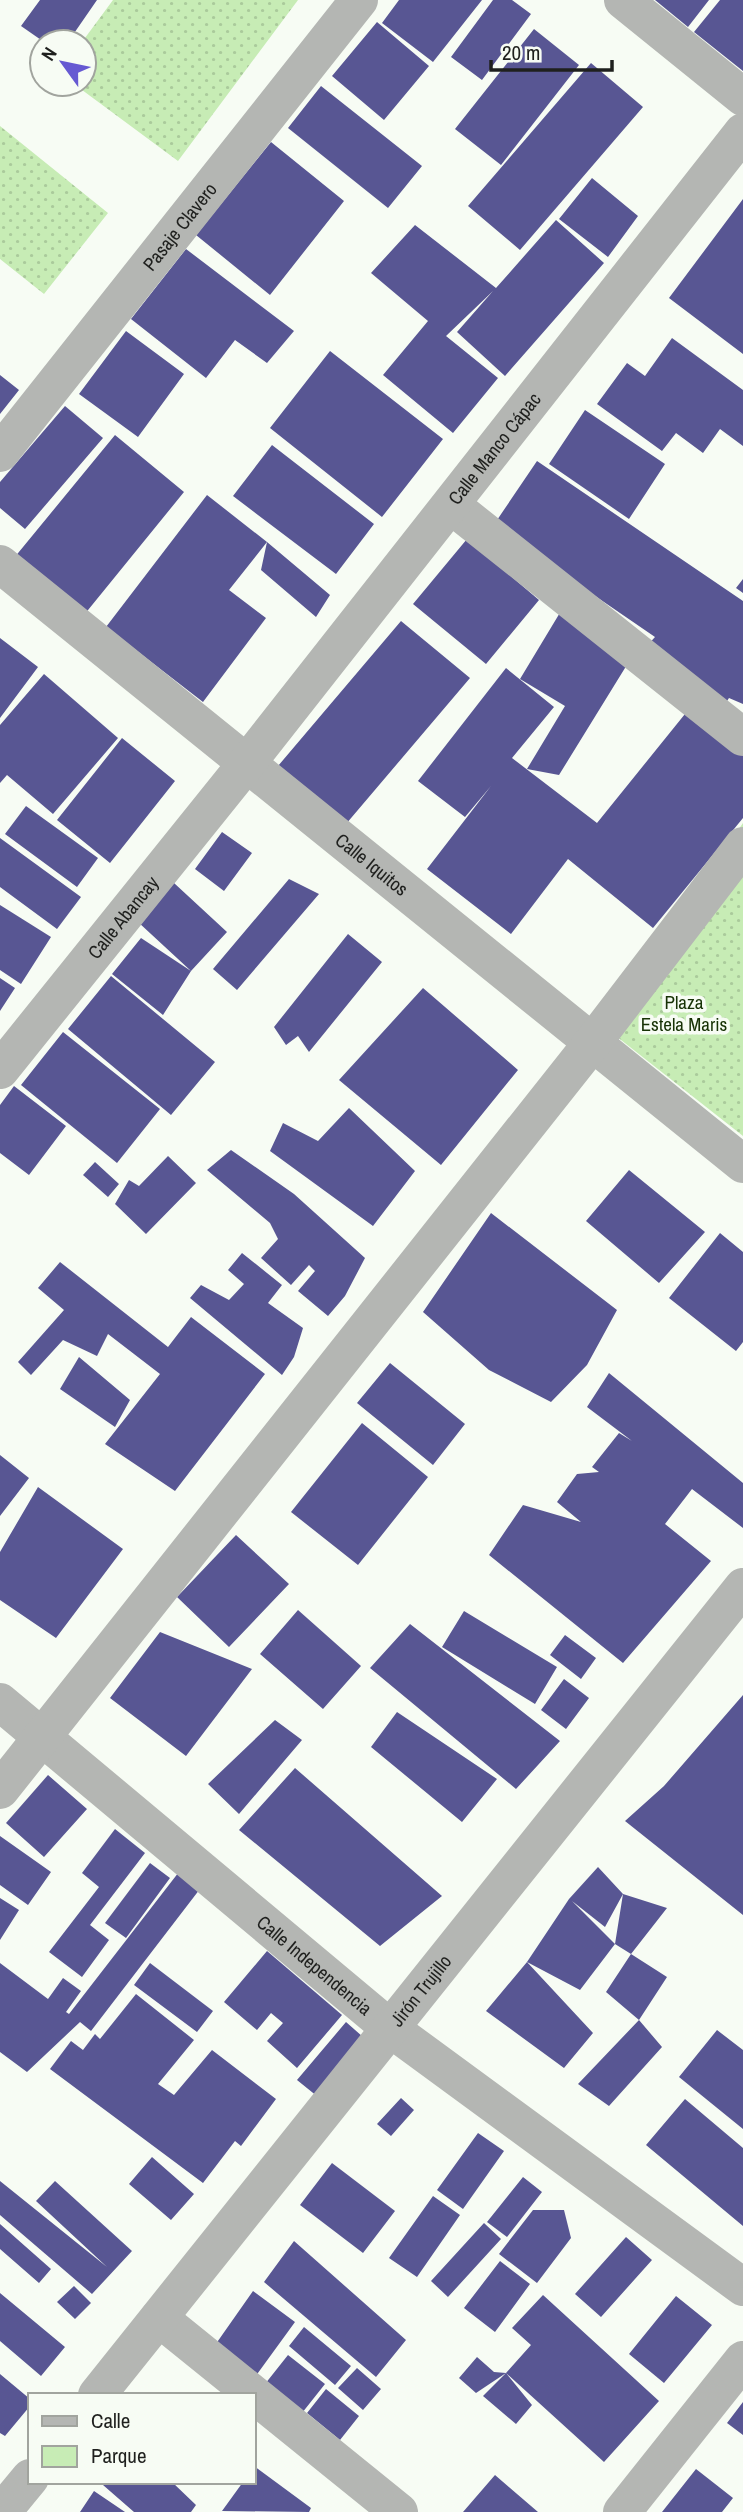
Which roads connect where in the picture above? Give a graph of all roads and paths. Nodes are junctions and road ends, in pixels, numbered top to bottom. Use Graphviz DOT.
graph roads {
  1 [pos="359,0"];
  2 [pos="623,0"];
  3 [pos="743,97"];
  4 [pos="743,132"];
  5 [pos="0,453"];
  6 [pos="451,505"];
  7 [pos="0,564"];
  8 [pos="743,737"];
  9 [pos="247,763"];
  10 [pos="743,846"];
  11 [pos="593,1042"];
  12 [pos="0,1070"];
  13 [pos="743,1164"];
  14 [pos="743,1587"];
  15 [pos="0,1702"];
  16 [pos="41,1737"];
  17 [pos="0,1790"];
  18 [pos="391,2029"];
  19 [pos="743,2287"];
  20 [pos="159,2318"];
  21 [pos="743,2360"];
  22 [pos="99,2393"];
  23 [pos="252,2393"];
  24 [pos="256,2396"];
  25 [pos="28,2480"];
  26 [pos="2,2512"];
  27 [pos="399,2512"];
  28 [pos="622,2512"];
  1 -- 5 [label="street, Pasaje Clavero"];
  2 -- 3 [label="street"];
  4 -- 6 [label="street, Calle Manco Cápac"];
  6 -- 8 [label="street"];
  6 -- 9 [label="street, Calle Manco Cápac"];
  7 -- 9 [label="street, Calle Iquitos"];
  9 -- 11 [label="street, Calle Iquitos"];
  9 -- 12 [label="street, Calle Abancay"];
  10 -- 11 [label="street"];
  11 -- 13 [label="street, Calle Iquitos"];
  11 -- 16 [label="street"];
  14 -- 18 [label="street, Jirón Trujillo"];
  15 -- 16 [label="street, Calle Independencia"];
  16 -- 17 [label="street"];
  16 -- 18 [label="street, Calle Independencia"];
  18 -- 19 [label="street, Calle Independencia"];
  18 -- 20 [label="street, Jirón Trujillo"];
  20 -- 22 [label="street, Jirón Trujillo"];
  20 -- 23 [label="street"];
  21 -- 28 [label="street"];
  24 -- 27 [label="street"];
  25 -- 26 [label="street"];
}
